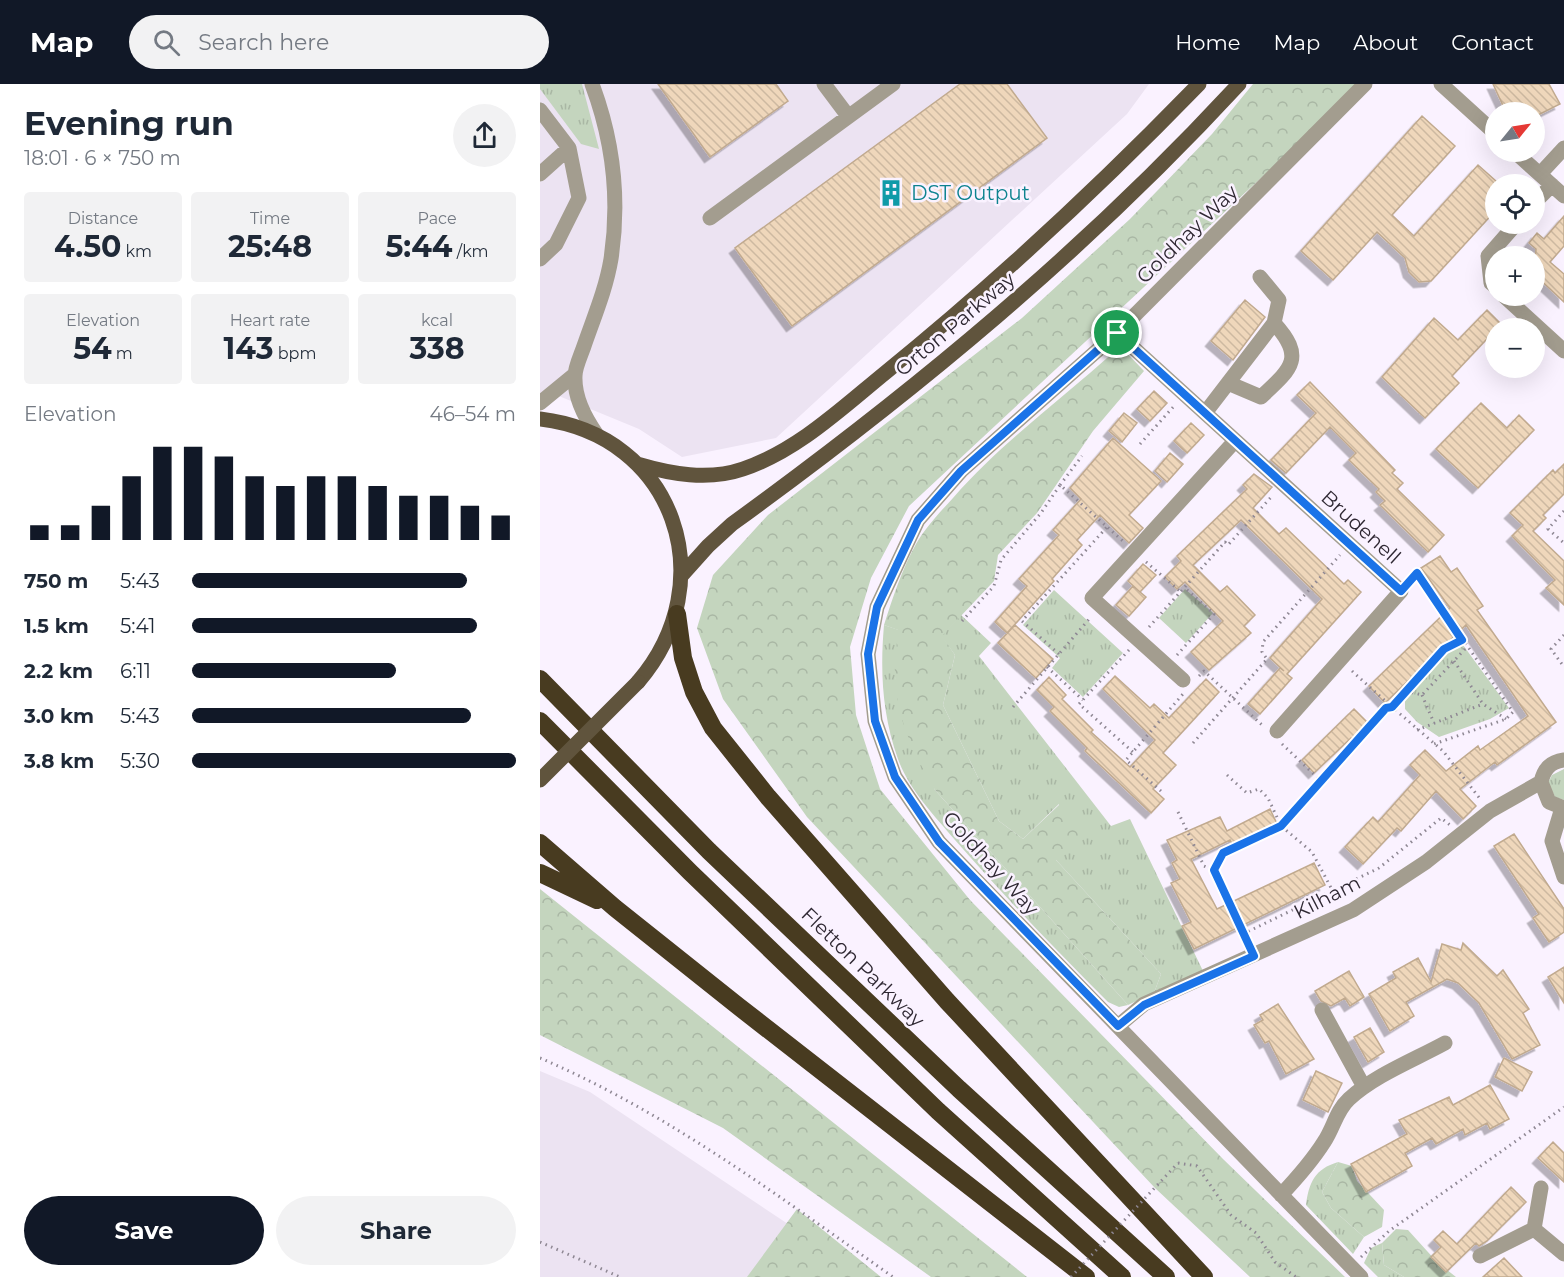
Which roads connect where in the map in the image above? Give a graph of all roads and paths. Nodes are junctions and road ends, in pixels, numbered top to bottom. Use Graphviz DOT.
graph roads {
  1 [pos="592,84"];
  2 [pos="824,84"];
  3 [pos="893,84"];
  4 [pos="1199,84"];
  5 [pos="1239,84"];
  6 [pos="1365,84"];
  7 [pos="1441,84"];
  8 [pos="540,110"];
  9 [pos="848,116"];
  10 [pos="1485,124"];
  11 [pos="569,148"];
  12 [pos="1564,148"];
  13 [pos="1526,162"];
  14 [pos="540,174"];
  15 [pos="1540,174"];
  16 [pos="1545,178"];
  17 [pos="1552,184"];
  18 [pos="1545,191"];
  19 [pos="1564,196"];
  20 [pos="710,218"];
  21 [pos="1507,234"];
  22 [pos="1497,246"];
  23 [pos="540,259"];
  24 [pos="1260,276"];
  25 [pos="1515,306"];
  26 [pos="1274,323"];
  27 [pos="1117,333"];
  28 [pos="1564,351"];
  29 [pos="574,375"];
  30 [pos="1228,383"];
  31 [pos="1185,395"];
  32 [pos="540,404"];
  33 [pos="1205,413"];
  34 [pos="540,419"];
  35 [pos="597,435"];
  36 [pos="1234,442"];
  37 [pos="1140,444"];
  38 [pos="1082,456"];
  39 [pos="636,464"];
  40 [pos="1060,485"];
  41 [pos="1283,485"];
  42 [pos="1564,511"];
  43 [pos="1107,527"];
  44 [pos="1564,543"];
  45 [pos="1350,545"];
  46 [pos="1134,551"];
  47 [pos="682,575"];
  48 [pos="1185,588"];
  49 [pos="1401,591"];
  50 [pos="1181,592"];
  51 [pos="1100,606"];
  52 [pos="677,614"];
  53 [pos="962,621"];
  54 [pos="1564,635"];
  55 [pos="1138,640"];
  56 [pos="1462,640"];
  57 [pos="1466,648"];
  58 [pos="1059,654"];
  59 [pos="1340,660"];
  60 [pos="1454,661"];
  61 [pos="1168,666"];
  62 [pos="1047,668"];
  63 [pos="1564,668"];
  64 [pos="540,679"];
  65 [pos="1187,683"];
  66 [pos="1406,691"];
  67 [pos="1422,695"];
  68 [pos="1233,698"];
  69 [pos="1083,700"];
  70 [pos="1483,704"];
  71 [pos="1013,707"];
  72 [pos="1392,707"];
  73 [pos="1506,719"];
  74 [pos="540,721"];
  75 [pos="1434,723"];
  76 [pos="1417,730"];
  77 [pos="1274,734"];
  78 [pos="1193,743"];
  79 [pos="1434,744"];
  80 [pos="1133,752"];
  81 [pos="1564,760"];
  82 [pos="1227,774"];
  83 [pos="540,780"];
  84 [pos="1320,780"];
  85 [pos="1541,783"];
  86 [pos="1161,791"];
  87 [pos="1482,807"];
  88 [pos="1563,808"];
  89 [pos="1178,812"];
  90 [pos="1281,826"];
  91 [pos="1454,828"];
  92 [pos="540,843"];
  93 [pos="1214,870"];
  94 [pos="540,873"];
  95 [pos="1564,877"];
  96 [pos="1333,892"];
  97 [pos="615,908"];
  98 [pos="1344,915"];
  99 [pos="1244,934"];
  100 [pos="1254,956"];
  101 [pos="1322,1010"];
  102 [pos="1118,1026"];
  103 [pos="1445,1043"];
  104 [pos="540,1058"];
  105 [pos="1364,1087"];
  106 [pos="1564,1107"];
  107 [pos="1541,1188"];
  108 [pos="1281,1195"];
  109 [pos="1534,1229"];
  110 [pos="540,1242"];
  111 [pos="1564,1254"];
  112 [pos="1480,1256"];
  113 [pos="1356,1272"];
  114 [pos="620,1277"];
  115 [pos="893,1277"];
  116 [pos="1071,1277"];
  117 [pos="1086,1277"];
  118 [pos="1122,1277"];
  119 [pos="1166,1277"];
  120 [pos="1204,1277"];
  121 [pos="1296,1277"];
  1 -- 29 [label="street"];
  2 -- 9 [label="street"];
  3 -- 9 [label="street"];
  4 -- 39 [label="main road, Orton Parkway"];
  5 -- 47 [label="main road, Orton Parkway"];
  6 -- 27 [label="street, Goldhay Way"];
  7 -- 10 [label="street"];
  8 -- 11 [label="street"];
  9 -- 20 [label="street"];
  11 -- 14 [label="street"];
  11 -- 23 [label="street"];
  12 -- 15 [label="street"];
  13 -- 15 [label="street"];
  16 -- 17 [label="street"];
  17 -- 18 [label="street"];
  17 -- 19 [label="street"];
  21 -- 22 [label="street"];
  24 -- 26 [label="street"];
  25 -- 28 [label="street"];
  26 -- 30 [label="street"];
  26 -- 30 [label="street"];
  27 -- 31 [label="street, Brudenell"];
  27 -- 102 [label="street, Goldhay Way"];
  29 -- 32 [label="street"];
  29 -- 35 [label="street"];
  30 -- 33 [label="street"];
  31 -- 33 [label="street, Brudenell"];
  31 -- 37 [label="path"];
  33 -- 36 [label="street, Brudenell"];
  34 -- 35 [label="main road"];
  35 -- 39 [label="main road"];
  36 -- 41 [label="street, Brudenell"];
  36 -- 46 [label="street"];
  38 -- 40 [label="path"];
  39 -- 47 [label="main road"];
  40 -- 43 [label="path"];
  40 -- 53 [label="path"];
  41 -- 45 [label="street, Brudenell"];
  41 -- 48 [label="path"];
  42 -- 44 [label="path"];
  43 -- 46 [label="path"];
  43 -- 58 [label="path"];
  45 -- 49 [label="street, Brudenell"];
  45 -- 68 [label="path"];
  46 -- 50 [label="path"];
  46 -- 51 [label="street"];
  47 -- 52 [label="main road"];
  48 -- 50 [label="path"];
  48 -- 61 [label="path"];
  49 -- 56 [label="path"];
  49 -- 59 [label="street, Brudenell"];
  50 -- 55 [label="path"];
  51 -- 55 [label="street"];
  51 -- 58 [label="path"];
  52 -- 83 [label="main road, bridge"];
  52 -- 120 [label="highway"];
  54 -- 63 [label="path"];
  55 -- 61 [label="street"];
  55 -- 69 [label="path"];
  56 -- 57 [label="path"];
  56 -- 66 [label="path"];
  57 -- 60 [label="path"];
  57 -- 73 [label="path"];
  58 -- 62 [label="path"];
  59 -- 72 [label="path"];
  59 -- 77 [label="street, Brudenell"];
  60 -- 67 [label="path"];
  60 -- 70 [label="path"];
  61 -- 65 [label="street"];
  62 -- 69 [label="path"];
  62 -- 71 [label="path"];
  64 -- 119 [label="highway, Fletton Parkway"];
  65 -- 68 [label="path"];
  65 -- 80 [label="path"];
  66 -- 67 [label="path"];
  66 -- 72 [label="path"];
  67 -- 75 [label="path"];
  68 -- 77 [label="path"];
  68 -- 78 [label="path"];
  69 -- 80 [label="path"];
  70 -- 73 [label="path"];
  70 -- 75 [label="path"];
  72 -- 76 [label="path"];
  72 -- 84 [label="path"];
  73 -- 79 [label="path"];
  74 -- 118 [label="highway"];
  75 -- 76 [label="path"];
  76 -- 79 [label="path"];
  77 -- 84 [label="path"];
  79 -- 87 [label="path"];
  80 -- 86 [label="path"];
  81 -- 85 [label="street, Kilham"];
  82 -- 90 [label="path"];
  84 -- 90 [label="path"];
  85 -- 87 [label="street, Kilham"];
  85 -- 88 [label="street"];
  87 -- 98 [label="street, Kilham"];
  88 -- 95 [label="street"];
  89 -- 93 [label="path"];
  90 -- 93 [label="path"];
  90 -- 96 [label="path"];
  91 -- 96 [label="path"];
  92 -- 97 [label="highway"];
  93 -- 99 [label="path"];
  94 -- 97 [label="highway"];
  96 -- 98 [label="path"];
  96 -- 99 [label="path"];
  97 -- 117 [label="highway"];
  98 -- 100 [label="street, Kilham"];
  99 -- 100 [label="path"];
  100 -- 102 [label="street, Kilham"];
  101 -- 105 [label="street"];
  102 -- 108 [label="street, Goldhay Way"];
  103 -- 105 [label="street"];
  104 -- 115 [label="path"];
  105 -- 108 [label="street"];
  106 -- 113 [label="path"];
  107 -- 109 [label="street"];
  108 -- 113 [label="street, Goldhay Way"];
  109 -- 111 [label="street"];
  109 -- 112 [label="street"];
  110 -- 114 [label="path"];
  116 -- 121 [label="path, bridge"];
}
